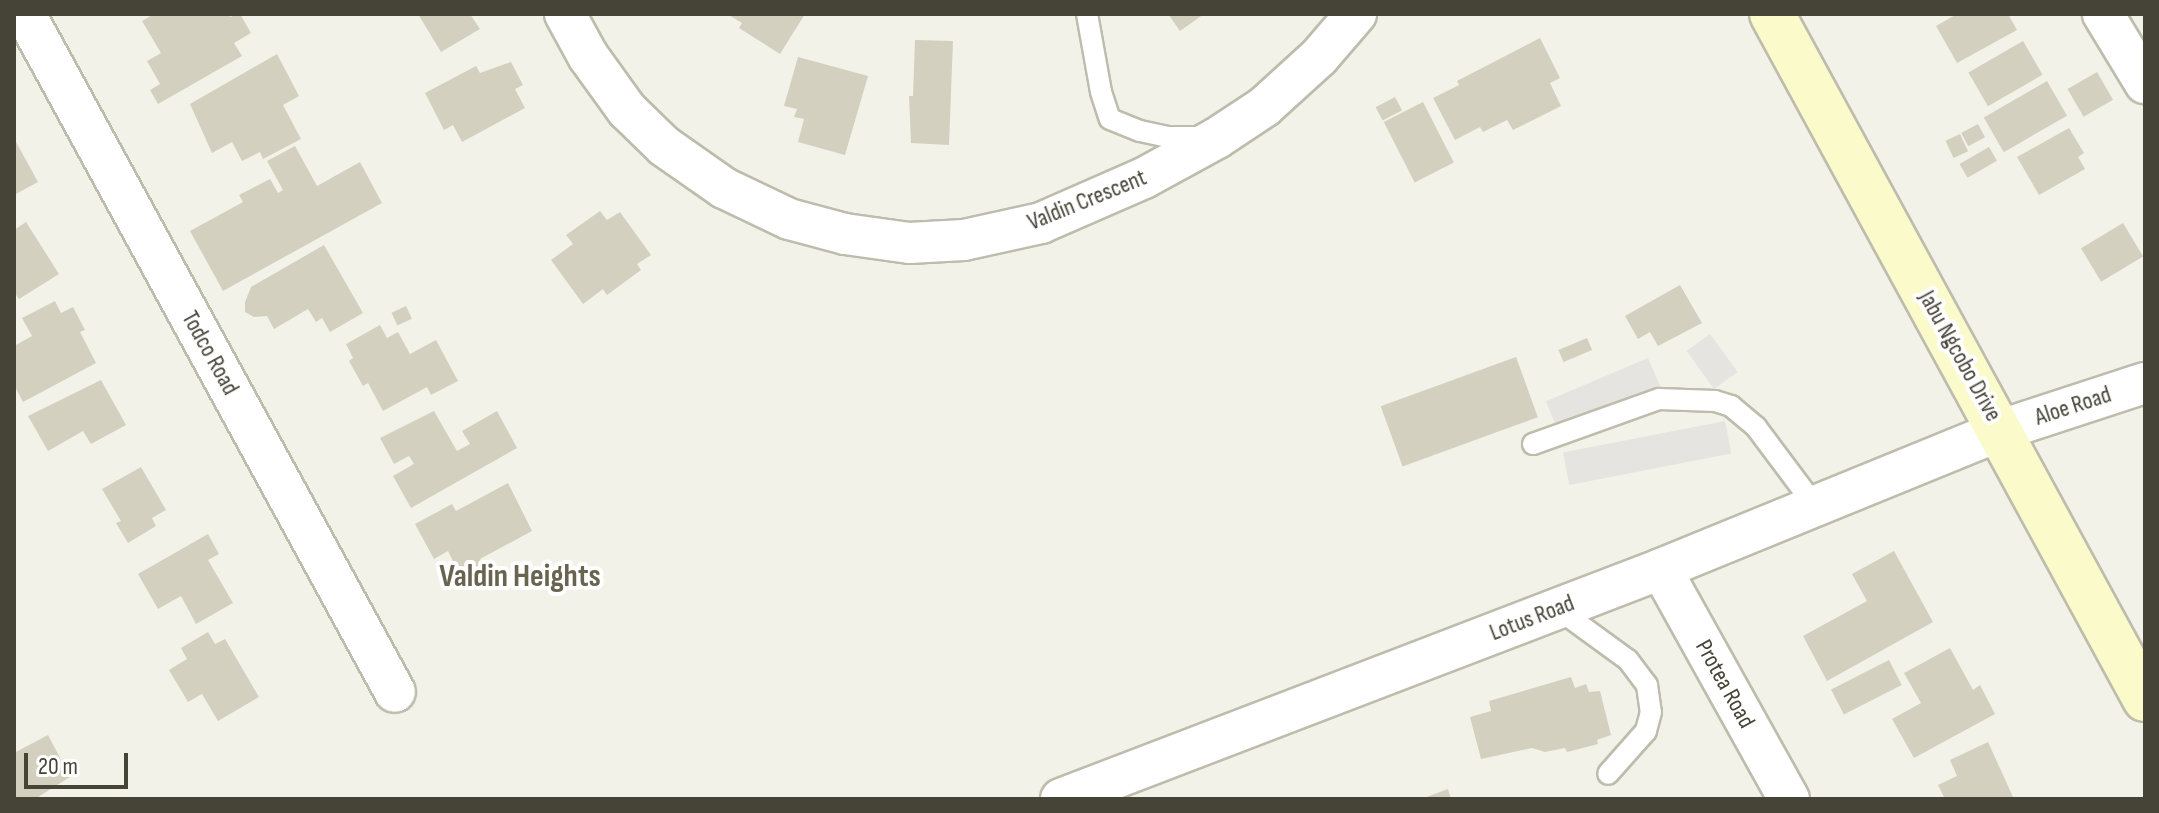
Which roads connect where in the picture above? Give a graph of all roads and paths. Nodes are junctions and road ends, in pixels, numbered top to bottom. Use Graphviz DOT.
graph roads {
  1 [pos="25,14"];
  2 [pos="565,14"];
  3 [pos="1087,14"];
  4 [pos="1356,14"];
  5 [pos="1772,14"];
  6 [pos="2103,14"];
  7 [pos="2145,83"];
  8 [pos="1217,138"];
  9 [pos="2145,383"];
  10 [pos="2001,430"];
  11 [pos="1533,444"];
  12 [pos="1815,506"];
  13 [pos="1661,569"];
  14 [pos="1557,608"];
  15 [pos="395,692"];
  16 [pos="2145,699"];
  17 [pos="1608,774"];
  18 [pos="1061,799"];
  19 [pos="1789,799"];
  1 -- 15 [label="street, Todco Road"];
  2 -- 8 [label="street, Valdin Crescent"];
  3 -- 8 [label="lane"];
  4 -- 8 [label="street, Valdin Crescent"];
  5 -- 10 [label="main road, Jabu Ngcobo Drive"];
  6 -- 7 [label="street"];
  9 -- 10 [label="street, Aloe Road"];
  10 -- 12 [label="street, Lotus Road"];
  10 -- 16 [label="main road, Jabu Ngcobo Drive"];
  11 -- 12 [label="lane"];
  12 -- 13 [label="street, Lotus Road"];
  13 -- 14 [label="street, Lotus Road"];
  13 -- 19 [label="street, Protea Road"];
  14 -- 17 [label="lane"];
  14 -- 18 [label="street, Lotus Road"];
}
